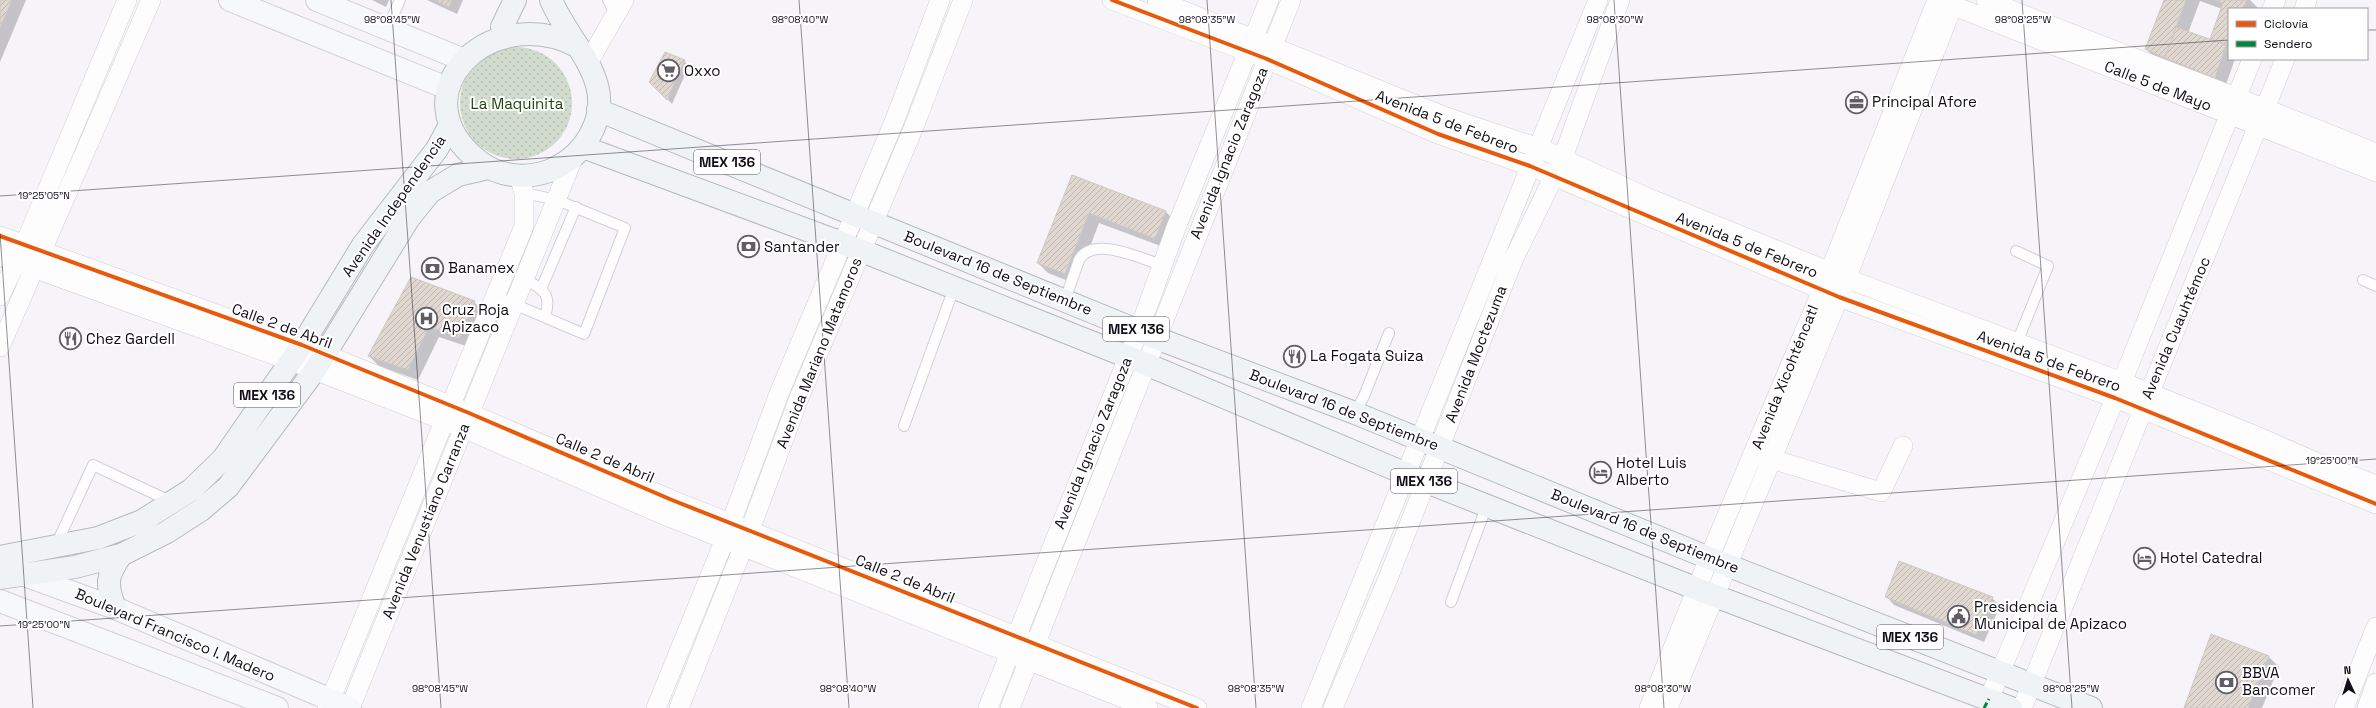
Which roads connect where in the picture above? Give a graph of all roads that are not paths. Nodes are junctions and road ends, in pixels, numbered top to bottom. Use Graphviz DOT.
graph roads {
  1 [pos="127,0"];
  2 [pos="151,0"];
  3 [pos="230,0"];
  4 [pos="317,0"];
  5 [pos="400,0"];
  6 [pos="515,0"];
  7 [pos="551,0"];
  8 [pos="940,0"];
  9 [pos="963,0"];
  10 [pos="1112,0"];
  11 [pos="1157,0"];
  12 [pos="1269,0"];
  13 [pos="1291,0"];
  14 [pos="1598,0"];
  15 [pos="1620,0"];
  16 [pos="1986,0"];
  17 [pos="1946,1"];
  18 [pos="616,5"];
  19 [pos="388,27"];
  20 [pos="502,27"];
  21 [pos="1251,46"];
  22 [pos="1270,52"];
  23 [pos="583,54"];
  24 [pos="459,58"];
  25 [pos="2252,60"];
  26 [pos="2285,60"];
  27 [pos="1571,61"];
  28 [pos="2129,66"];
  29 [pos="1593,71"];
  30 [pos="447,88"];
  31 [pos="1361,92"];
  32 [pos="2237,96"];
  33 [pos="81,110"];
  34 [pos="598,110"];
  35 [pos="2230,114"];
  36 [pos="1446,117"];
  37 [pos="2262,117"];
  38 [pos="100,118"];
  39 [pos="894,122"];
  40 [pos="450,125"];
  41 [pos="913,129"];
  42 [pos="1438,134"];
  43 [pos="1212,145"];
  44 [pos="1539,148"];
  45 [pos="579,151"];
  46 [pos="1230,154"];
  47 [pos="2370,160"];
  48 [pos="1530,166"];
  49 [pos="488,168"];
  50 [pos="1557,168"];
  51 [pos="522,185"];
  52 [pos="557,200"];
  53 [pos="1642,205"];
  54 [pos="576,207"];
  55 [pos="864,219"];
  56 [pos="1178,225"];
  57 [pos="1730,229"];
  58 [pos="1197,232"];
  59 [pos="0,236"];
  60 [pos="851,246"];
  61 [pos="1722,249"];
  62 [pos="2016,251"];
  63 [pos="13,255"];
  64 [pos="1495,255"];
  65 [pos="1513,260"];
  66 [pos="38,262"];
  67 [pos="1162,265"];
  68 [pos="1838,274"];
  69 [pos="525,279"];
  70 [pos="2363,280"];
  71 [pos="2376,286"];
  72 [pos="954,288"];
  73 [pos="541,289"];
  74 [pos="1821,289"];
  75 [pos="0,296"];
  76 [pos="495,296"];
  77 [pos="1839,297"];
  78 [pos="1065,300"];
  79 [pos="515,304"];
  80 [pos="1935,311"];
  81 [pos="545,317"];
  82 [pos="1927,329"];
  83 [pos="1389,333"];
  84 [pos="1148,334"];
  85 [pos="1460,341"];
  86 [pos="0,347"];
  87 [pos="1478,347"];
  88 [pos="2012,352"];
  89 [pos="296,353"];
  90 [pos="1137,360"];
  91 [pos="1792,361"];
  92 [pos="319,362"];
  93 [pos="1809,369"];
  94 [pos="2119,390"];
  95 [pos="780,391"];
  96 [pos="799,398"];
  97 [pos="2146,401"];
  98 [pos="1355,412"];
  99 [pos="447,413"];
  100 [pos="466,420"];
  101 [pos="904,426"];
  102 [pos="1418,438"];
  103 [pos="1903,446"];
  104 [pos="1440,448"];
  105 [pos="1762,457"];
  106 [pos="2314,471"];
  107 [pos="1404,473"];
  108 [pos="1427,482"];
  109 [pos="2376,485"];
  110 [pos="172,502"];
  111 [pos="2376,504"];
  112 [pos="1487,505"];
  113 [pos="727,531"];
  114 [pos="746,538"];
  115 [pos="55,548"];
  116 [pos="391,552"];
  117 [pos="121,555"];
  118 [pos="0,557"];
  119 [pos="412,558"];
  120 [pos="1719,562"];
  121 [pos="0,566"];
  122 [pos="1369,568"];
  123 [pos="25,575"];
  124 [pos="1389,576"];
  125 [pos="0,578"];
  126 [pos="1706,592"];
  127 [pos="0,601"];
  128 [pos="1451,602"];
  129 [pos="115,608"];
  130 [pos="2376,627"];
  131 [pos="688,628"];
  132 [pos="707,637"];
  133 [pos="1013,644"];
  134 [pos="1032,652"];
  135 [pos="2000,672"];
  136 [pos="1672,674"];
  137 [pos="2032,685"];
  138 [pos="2376,686"];
  139 [pos="1123,689"];
  140 [pos="1989,699"];
  141 [pos="1314,700"];
  142 [pos="1334,703"];
  143 [pos="2346,703"];
  144 [pos="339,706"];
  145 [pos="2367,707"];
  146 [pos="277,708"];
  147 [pos="656,708"];
  148 [pos="679,708"];
  149 [pos="988,708"];
  150 [pos="1010,708"];
  151 [pos="1148,708"];
  152 [pos="1197,708"];
  153 [pos="1649,708"];
  154 [pos="1668,708"];
  155 [pos="2011,708"];
  156 [pos="2022,708"];
  157 [pos="2091,708"];
  1 -- 33 [label="street"];
  2 -- 38 [label="street"];
  3 -- 30 [label="main road"];
  4 -- 19 [label="main road"];
  5 -- 19 [label="lane"];
  6 -- 20 [label="main road"];
  7 -- 23 [label="main road"];
  8 -- 39 [label="street, Avenida Mariano Matamoros"];
  9 -- 41 [label="street, Avenida Mariano Matamoros"];
  10 -- 21 [label="street, Avenida 5 de Febrero"];
  11 -- 21 [label="street, Avenida 5 de Febrero"];
  12 -- 21 [label="street, Avenida Ignacio Zaragoza"];
  13 -- 22 [label="street, Avenida Ignacio Zaragoza"];
  14 -- 27 [label="street, Avenida Moctezuma"];
  15 -- 29 [label="street, Avenida Moctezuma"];
  16 -- 28 [label="street"];
  17 -- 28 [label="street, Calle 5 de Mayo"];
  17 -- 68 [label="street, Avenida Xicohténcatl"];
  18 -- 23 [label="street"];
  19 -- 24 [label="main road"];
  20 -- 23 [label="main road"];
  20 -- 24 [label="main road"];
  21 -- 22 [label="street, Avenida 5 de Febrero"];
  21 -- 43 [label="street, Avenida Ignacio Zaragoza"];
  22 -- 31 [label="street, Avenida 5 de Febrero"];
  22 -- 46 [label="street, Avenida Ignacio Zaragoza"];
  23 -- 34 [label="main road"];
  24 -- 30 [label="main road"];
  25 -- 32 [label="street, Avenida Cuauhtémoc"];
  26 -- 37 [label="street, Avenida Cuauhtémoc"];
  27 -- 29 [label="street"];
  27 -- 44 [label="street, Avenida Moctezuma"];
  28 -- 32 [label="street"];
  28 -- 35 [label="street, Calle 5 de Mayo"];
  29 -- 50 [label="street, Avenida Moctezuma"];
  30 -- 40 [label="main road"];
  31 -- 36 [label="street, Avenida 5 de Febrero"];
  31 -- 42 [label="street, Avenida 5 de Febrero"];
  32 -- 35 [label="street, Avenida Cuauhtémoc"];
  32 -- 37 [label="street"];
  33 -- 38 [label="street"];
  33 -- 63 [label="street"];
  34 -- 45 [label="main road"];
  34 -- 55 [label="main road, Boulevard 16 de Septiembre / MEX 136"];
  35 -- 37 [label="street, Calle 5 de Mayo"];
  35 -- 94 [label="street, Avenida Cuauhtémoc"];
  36 -- 42 [label="street"];
  36 -- 44 [label="street, Avenida 5 de Febrero"];
  37 -- 47 [label="street, Calle 5 de Mayo"];
  37 -- 97 [label="street, Avenida Cuauhtémoc"];
  38 -- 66 [label="street"];
  39 -- 41 [label="street"];
  39 -- 55 [label="street, Avenida Mariano Matamoros"];
  40 -- 49 [label="main road"];
  40 -- 89 [label="main road, Avenida Independencia / MEX 136"];
  41 -- 55 [label="street, Avenida Mariano Matamoros"];
  42 -- 48 [label="street, Avenida 5 de Febrero"];
  43 -- 46 [label="street"];
  43 -- 56 [label="street, Avenida Ignacio Zaragoza"];
  44 -- 48 [label="street, Avenida Moctezuma"];
  44 -- 50 [label="street, Avenida 5 de Febrero"];
  45 -- 51 [label="main road"];
  45 -- 52 [label="street, Avenida Venustiano Carranza"];
  45 -- 60 [label="main road, Boulevard 16 de Septiembre / MEX 136"];
  46 -- 58 [label="street, Avenida Ignacio Zaragoza"];
  48 -- 50 [label="street, Avenida 5 de Febrero"];
  48 -- 64 [label="street, Avenida Moctezuma"];
  49 -- 51 [label="main road"];
  49 -- 92 [label="main road, Avenida Independencia / MEX 136"];
  50 -- 53 [label="street, Avenida 5 de Febrero"];
  50 -- 65 [label="street, Avenida Moctezuma"];
  51 -- 52 [label="lane"];
  51 -- 76 [label="street, Avenida Venustiano Carranza"];
  52 -- 54 [label="lane"];
  52 -- 69 [label="street, Avenida Venustiano Carranza"];
  53 -- 57 [label="street, Avenida 5 de Febrero"];
  53 -- 61 [label="street, Avenida 5 de Febrero"];
  54 -- 73 [label="lane"];
  54 -- 81 [label="lane"];
  55 -- 60 [label="street, Avenida Mariano Matamoros"];
  55 -- 78 [label="main road, Boulevard 16 de Septiembre / MEX 136"];
  56 -- 58 [label="street"];
  56 -- 67 [label="street, Avenida Ignacio Zaragoza"];
  57 -- 61 [label="street"];
  57 -- 68 [label="street, Avenida 5 de Febrero"];
  58 -- 84 [label="street, Avenida Ignacio Zaragoza"];
  59 -- 63 [label="street, Calle 2 de Abril"];
  60 -- 72 [label="main road, Boulevard 16 de Septiembre / MEX 136"];
  60 -- 95 [label="street, Avenida Mariano Matamoros"];
  60 -- 96 [label="street, Avenida Mariano Matamoros"];
  61 -- 74 [label="street, Avenida 5 de Febrero"];
  62 -- 88 [label="lane"];
  63 -- 66 [label="street, Calle 2 de Abril"];
  63 -- 75 [label="street"];
  64 -- 65 [label="street"];
  64 -- 85 [label="street, Avenida Moctezuma"];
  65 -- 87 [label="street, Avenida Moctezuma"];
  66 -- 86 [label="street"];
  66 -- 89 [label="street, Calle 2 de Abril"];
  67 -- 78 [label="lane"];
  67 -- 84 [label="street, Avenida Ignacio Zaragoza"];
  68 -- 74 [label="street, Avenida Xicohténcatl"];
  68 -- 77 [label="street, Avenida Xicohténcatl"];
  68 -- 80 [label="street, Avenida 5 de Febrero"];
  69 -- 73 [label="lane"];
  69 -- 79 [label="street, Avenida Venustiano Carranza"];
  70 -- 71 [label="lane"];
  72 -- 90 [label="main road, Boulevard 16 de Septiembre / MEX 136"];
  72 -- 101 [label="lane"];
  73 -- 81 [label="lane"];
  74 -- 77 [label="street, Avenida 5 de Febrero"];
  74 -- 91 [label="street, Avenida Xicohténcatl"];
  76 -- 79 [label="lane"];
  76 -- 99 [label="street, Avenida Venustiano Carranza"];
  77 -- 82 [label="street, Avenida 5 de Febrero"];
  77 -- 93 [label="street, Avenida Xicohténcatl"];
  78 -- 84 [label="main road, Boulevard 16 de Septiembre / MEX 136"];
  79 -- 81 [label="lane"];
  79 -- 100 [label="street, Avenida Venustiano Carranza"];
  80 -- 82 [label="street"];
  80 -- 88 [label="street, Avenida 5 de Febrero"];
  82 -- 88 [label="street, Avenida 5 de Febrero"];
  83 -- 98 [label="lane"];
  84 -- 90 [label="street, Avenida Ignacio Zaragoza"];
  84 -- 98 [label="main road, Boulevard 16 de Septiembre / MEX 136"];
  85 -- 87 [label="street"];
  85 -- 102 [label="street, Avenida Moctezuma"];
  87 -- 104 [label="street, Avenida Moctezuma"];
  88 -- 94 [label="street, Avenida 5 de Febrero"];
  89 -- 92 [label="street, Calle 2 de Abril"];
  89 -- 110 [label="main road, Avenida Independencia / MEX 136"];
  90 -- 107 [label="main road, Boulevard 16 de Septiembre / MEX 136"];
  90 -- 133 [label="street, Avenida Ignacio Zaragoza"];
  90 -- 134 [label="street, Avenida Ignacio Zaragoza"];
  91 -- 93 [label="street"];
  91 -- 105 [label="street, Avenida Xicohténcatl"];
  92 -- 99 [label="street, Calle 2 de Abril"];
  92 -- 117 [label="main road, Avenida Independencia / MEX 136"];
  93 -- 105 [label="street, Avenida Xicohténcatl"];
  94 -- 97 [label="street, Avenida 5 de Febrero"];
  94 -- 135 [label="street, Avenida Cuauhtémoc"];
  95 -- 96 [label="street"];
  95 -- 113 [label="street, Avenida Mariano Matamoros"];
  96 -- 114 [label="street, Avenida Mariano Matamoros"];
  97 -- 106 [label="street, Avenida 5 de Febrero"];
  97 -- 137 [label="street, Avenida Cuauhtémoc"];
  98 -- 102 [label="main road, Boulevard 16 de Septiembre / MEX 136"];
  99 -- 100 [label="street, Calle 2 de Abril"];
  99 -- 116 [label="street, Avenida Venustiano Carranza"];
  100 -- 113 [label="street, Calle 2 de Abril"];
  100 -- 119 [label="street, Avenida Venustiano Carranza"];
  102 -- 104 [label="main road, Boulevard 16 de Septiembre / MEX 136"];
  102 -- 107 [label="street, Avenida Moctezuma"];
  103 -- 105 [label="street"];
  104 -- 108 [label="street, Avenida Moctezuma"];
  104 -- 120 [label="main road, Boulevard 16 de Septiembre / MEX 136"];
  105 -- 120 [label="street, Avenida Xicohténcatl"];
  106 -- 109 [label="street, Avenida 5 de Febrero"];
  106 -- 111 [label="street, Avenida 5 de Febrero"];
  107 -- 108 [label="main road, Boulevard 16 de Septiembre / MEX 136"];
  107 -- 122 [label="street, Avenida Moctezuma"];
  108 -- 112 [label="main road, Boulevard 16 de Septiembre / MEX 136"];
  108 -- 124 [label="street, Avenida Moctezuma"];
  110 -- 115 [label="main road, Avenida Independencia / MEX 136"];
  110 -- 115 [label="lane"];
  112 -- 126 [label="main road, Boulevard 16 de Septiembre / MEX 136"];
  112 -- 128 [label="lane"];
  113 -- 114 [label="street, Calle 2 de Abril"];
  113 -- 131 [label="street, Avenida Mariano Matamoros"];
  114 -- 132 [label="street, Avenida Mariano Matamoros"];
  114 -- 133 [label="street, Calle 2 de Abril"];
  115 -- 118 [label="main road, Avenida Independencia / MEX 136"];
  116 -- 119 [label="street"];
  116 -- 144 [label="street, Avenida Venustiano Carranza"];
  117 -- 123 [label="main road, Avenida Independencia / MEX 136"];
  117 -- 129 [label="main road"];
  119 -- 144 [label="street, Avenida Venustiano Carranza"];
  120 -- 126 [label="street, Avenida Xicohténcatl"];
  120 -- 135 [label="main road, Boulevard 16 de Septiembre / MEX 136"];
  121 -- 123 [label="main road, Boulevard Francisco I. Madero"];
  122 -- 124 [label="street"];
  122 -- 141 [label="street, Avenida Moctezuma"];
  123 -- 125 [label="main road, Avenida Independencia / MEX 136"];
  123 -- 129 [label="main road, Boulevard Francisco I. Madero"];
  124 -- 142 [label="street, Avenida Moctezuma"];
  126 -- 136 [label="street, Avenida Xicohténcatl"];
  126 -- 140 [label="main road, Boulevard 16 de Septiembre / MEX 136"];
  127 -- 146 [label="main road, Boulevard Francisco I. Madero"];
  129 -- 144 [label="main road, Boulevard Francisco I. Madero"];
  130 -- 143 [label="street"];
  131 -- 132 [label="street"];
  131 -- 147 [label="street, Avenida Mariano Matamoros"];
  132 -- 148 [label="street, Avenida Mariano Matamoros"];
  133 -- 134 [label="street, Calle 2 de Abril"];
  133 -- 149 [label="street, Avenida Ignacio Zaragoza"];
  134 -- 139 [label="street, Calle 2 de Abril"];
  134 -- 150 [label="street, Avenida Ignacio Zaragoza"];
  135 -- 137 [label="main road, Boulevard 16 de Septiembre / MEX 136"];
  135 -- 140 [label="street, Avenida Cuauhtémoc"];
  136 -- 153 [label="street, Avenida Xicohténcatl"];
  136 -- 154 [label="street, Avenida Xicohténcatl"];
  137 -- 156 [label="street, Avenida Cuauhtémoc"];
  137 -- 157 [label="main road, Boulevard 16 de Septiembre / MEX 136"];
  138 -- 145 [label="street"];
  139 -- 151 [label="street, Calle 2 de Abril"];
  139 -- 152 [label="street, Calle 2 de Abril"];
  140 -- 155 [label="main road, Boulevard 16 de Septiembre / MEX 136"];
  141 -- 142 [label="street"];
  143 -- 145 [label="street"];
}
